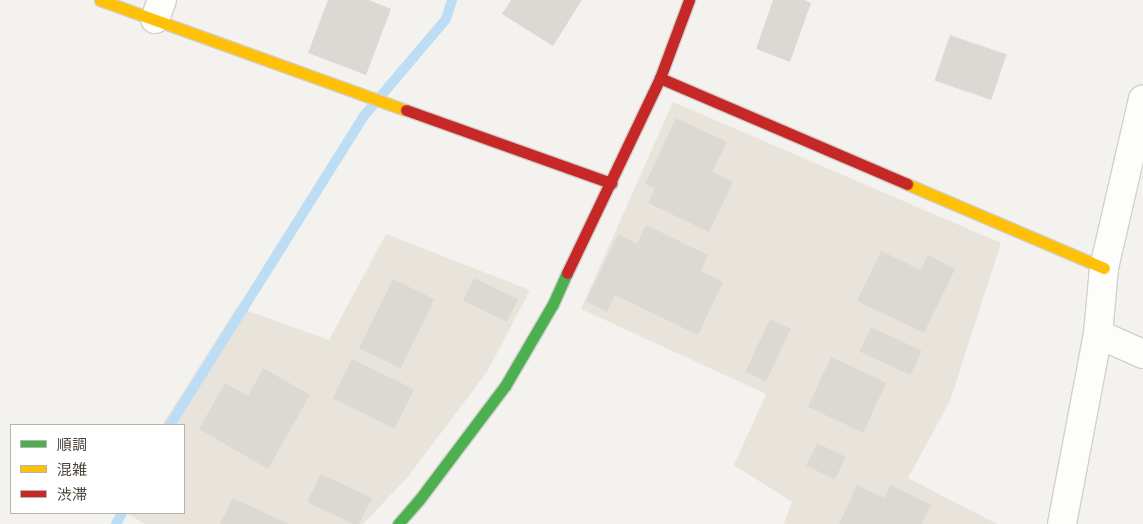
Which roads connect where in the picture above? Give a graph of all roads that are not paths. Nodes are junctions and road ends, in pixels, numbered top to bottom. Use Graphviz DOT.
graph roads {
  1 [pos="100,0"];
  2 [pos="689,0"];
  3 [pos="158,9"];
  4 [pos="660,78"];
  5 [pos="1143,99"];
  6 [pos="611,183"];
  7 [pos="1104,268"];
  8 [pos="1098,334"];
  9 [pos="1143,354"];
  10 [pos="398,524"];
  11 [pos="1062,524"];
  1 -- 3 [label="street"];
  2 -- 4 [label="street"];
  3 -- 6 [label="street"];
  4 -- 6 [label="street"];
  4 -- 7 [label="street"];
  5 -- 7 [label="street"];
  6 -- 10 [label="street"];
  7 -- 8 [label="street"];
  8 -- 9 [label="street"];
  8 -- 11 [label="street"];
}
